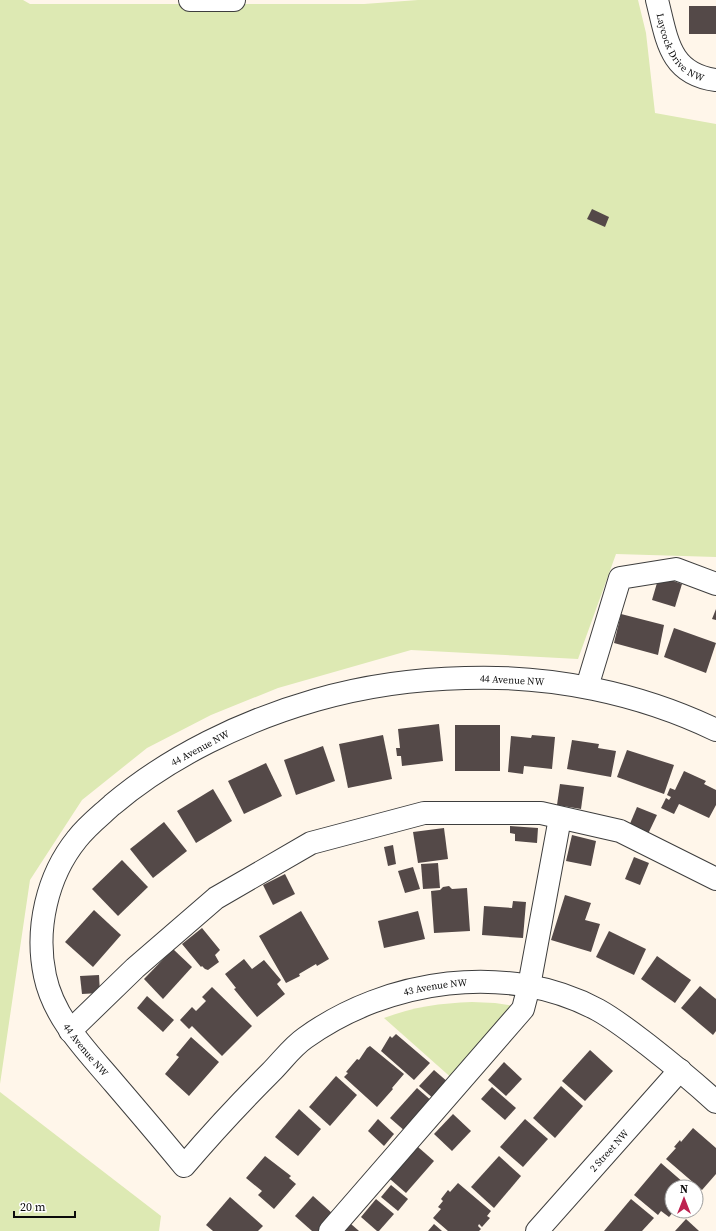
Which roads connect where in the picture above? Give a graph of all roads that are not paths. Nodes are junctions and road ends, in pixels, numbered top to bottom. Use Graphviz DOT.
graph roads {
  1 [pos="190,0"];
  2 [pos="234,0"];
  3 [pos="658,0"];
  4 [pos="716,80"];
  5 [pos="716,584"];
  6 [pos="587,687"];
  7 [pos="716,730"];
  8 [pos="560,818"];
  9 [pos="716,879"];
  10 [pos="529,986"];
  11 [pos="70,1031"];
  12 [pos="680,1070"];
  13 [pos="716,1102"];
  14 [pos="184,1166"];
  15 [pos="330,1231"];
  16 [pos="537,1231"];
  1 -- 2 [label="street"];
  3 -- 4 [label="street, Laycock Drive NW"];
  5 -- 6 [label="street"];
  6 -- 7 [label="street, 44 Avenue NW"];
  6 -- 11 [label="street, 44 Avenue NW"];
  8 -- 9 [label="street"];
  8 -- 10 [label="street"];
  8 -- 11 [label="street"];
  10 -- 12 [label="street, 43 Avenue NW"];
  10 -- 14 [label="street, 43 Avenue NW"];
  10 -- 15 [label="street"];
  11 -- 14 [label="street, 44 Avenue NW"];
  12 -- 13 [label="street, 43 Avenue NW"];
  12 -- 16 [label="street, 2 Street NW"];
}
